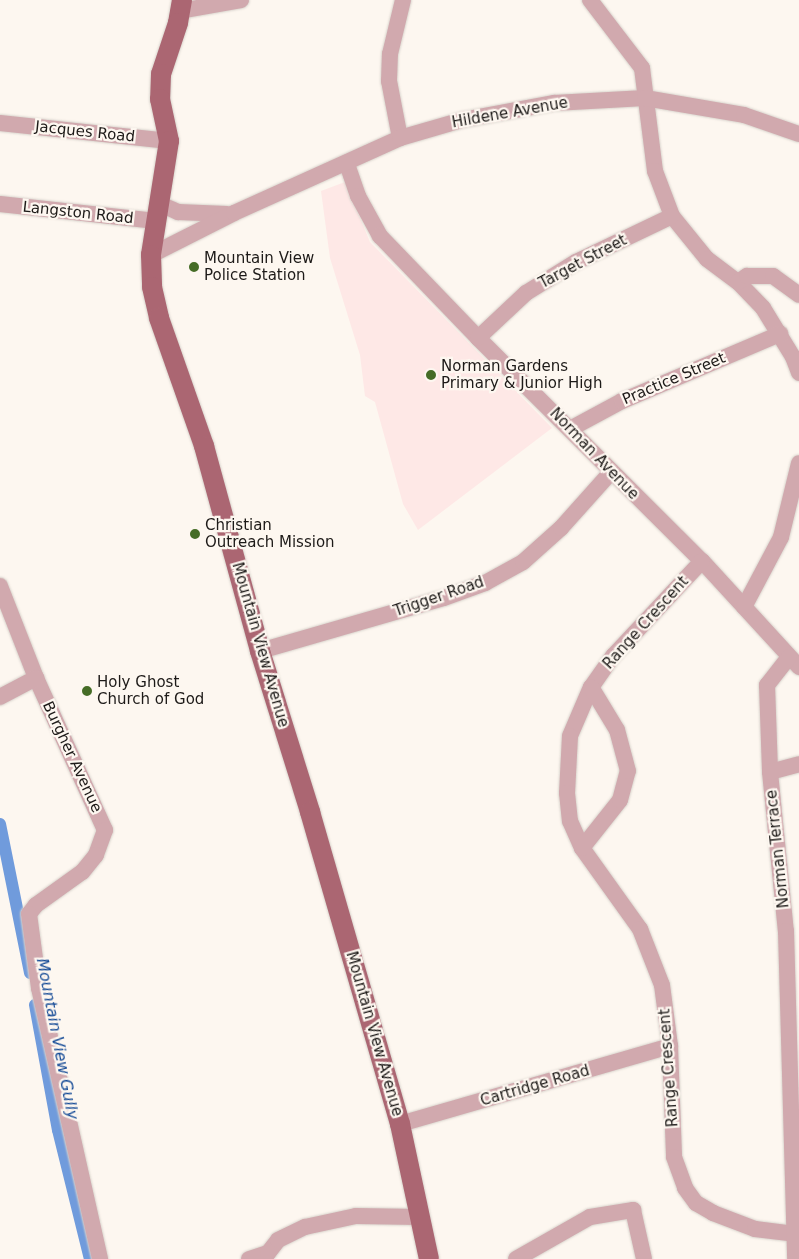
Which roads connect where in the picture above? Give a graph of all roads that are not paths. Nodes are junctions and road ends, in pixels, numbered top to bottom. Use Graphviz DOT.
graph roads {
  1 [pos="241,0"];
  2 [pos="403,0"];
  3 [pos="590,0"];
  4 [pos="181,6"];
  5 [pos="645,98"];
  6 [pos="0,123"];
  7 [pos="799,134"];
  8 [pos="400,138"];
  9 [pos="170,141"];
  10 [pos="347,164"];
  11 [pos="0,204"];
  12 [pos="158,213"];
  13 [pos="234,213"];
  14 [pos="672,216"];
  15 [pos="151,255"];
  16 [pos="738,282"];
  17 [pos="799,295"];
  18 [pos="780,334"];
  19 [pos="478,338"];
  20 [pos="798,366"];
  21 [pos="570,428"];
  22 [pos="799,463"];
  23 [pos="612,471"];
  24 [pos="702,561"];
  25 [pos="0,586"];
  26 [pos="744,607"];
  27 [pos="260,651"];
  28 [pos="794,662"];
  29 [pos="36,678"];
  30 [pos="591,687"];
  31 [pos="0,697"];
  32 [pos="799,764"];
  33 [pos="770,772"];
  34 [pos="582,848"];
  35 [pos="670,1046"];
  36 [pos="400,1124"];
  37 [pos="420,1217"];
  38 [pos="793,1234"];
  39 [pos="100,1259"];
  40 [pos="249,1259"];
  41 [pos="429,1259"];
  42 [pos="516,1259"];
  43 [pos="644,1259"];
  44 [pos="795,1259"];
  1 -- 4 [label="street"];
  2 -- 8 [label="street"];
  3 -- 5 [label="street"];
  4 -- 9 [label="main road, Mountain View Avenue"];
  5 -- 7 [label="street, Hildene Avenue"];
  5 -- 8 [label="street, Hildene Avenue"];
  5 -- 14 [label="street"];
  6 -- 9 [label="street, Jacques Road"];
  8 -- 10 [label="street, Hildene Avenue"];
  9 -- 12 [label="main road, Mountain View Avenue"];
  10 -- 13 [label="street, Hildene Avenue"];
  10 -- 19 [label="street, Norman Avenue"];
  11 -- 12 [label="street, Langston Road"];
  12 -- 13 [label="street, Hildene Avenue"];
  12 -- 15 [label="main road, Mountain View Avenue"];
  13 -- 15 [label="street, Hildene Avenue"];
  14 -- 16 [label="street"];
  14 -- 19 [label="street, Target Street"];
  15 -- 27 [label="main road, Mountain View Avenue"];
  16 -- 17 [label="street"];
  16 -- 18 [label="street"];
  18 -- 20 [label="street"];
  18 -- 21 [label="street, Practice Street"];
  19 -- 21 [label="street, Norman Avenue"];
  21 -- 23 [label="street, Norman Avenue"];
  22 -- 26 [label="street"];
  23 -- 24 [label="street, Norman Avenue"];
  23 -- 27 [label="street, Trigger Road"];
  24 -- 26 [label="street, Norman Avenue"];
  24 -- 30 [label="street, Range Crescent"];
  25 -- 29 [label="street, Burgher Avenue"];
  26 -- 28 [label="street, Norman Avenue"];
  27 -- 36 [label="main road, Mountain View Avenue"];
  28 -- 33 [label="street, Norman Terrace"];
  29 -- 31 [label="street"];
  29 -- 39 [label="street, Burgher Avenue"];
  30 -- 34 [label="street, Range Crescent"];
  30 -- 34 [label="street"];
  32 -- 33 [label="street"];
  33 -- 38 [label="street, Norman Terrace"];
  34 -- 35 [label="street, Range Crescent"];
  35 -- 36 [label="street, Cartridge Road"];
  35 -- 38 [label="street, Range Crescent"];
  36 -- 37 [label="main road, Mountain View Avenue"];
  37 -- 40 [label="street"];
  37 -- 41 [label="main road, Mountain View Avenue"];
  38 -- 44 [label="street, Norman Terrace"];
  42 -- 43 [label="street"];
}
